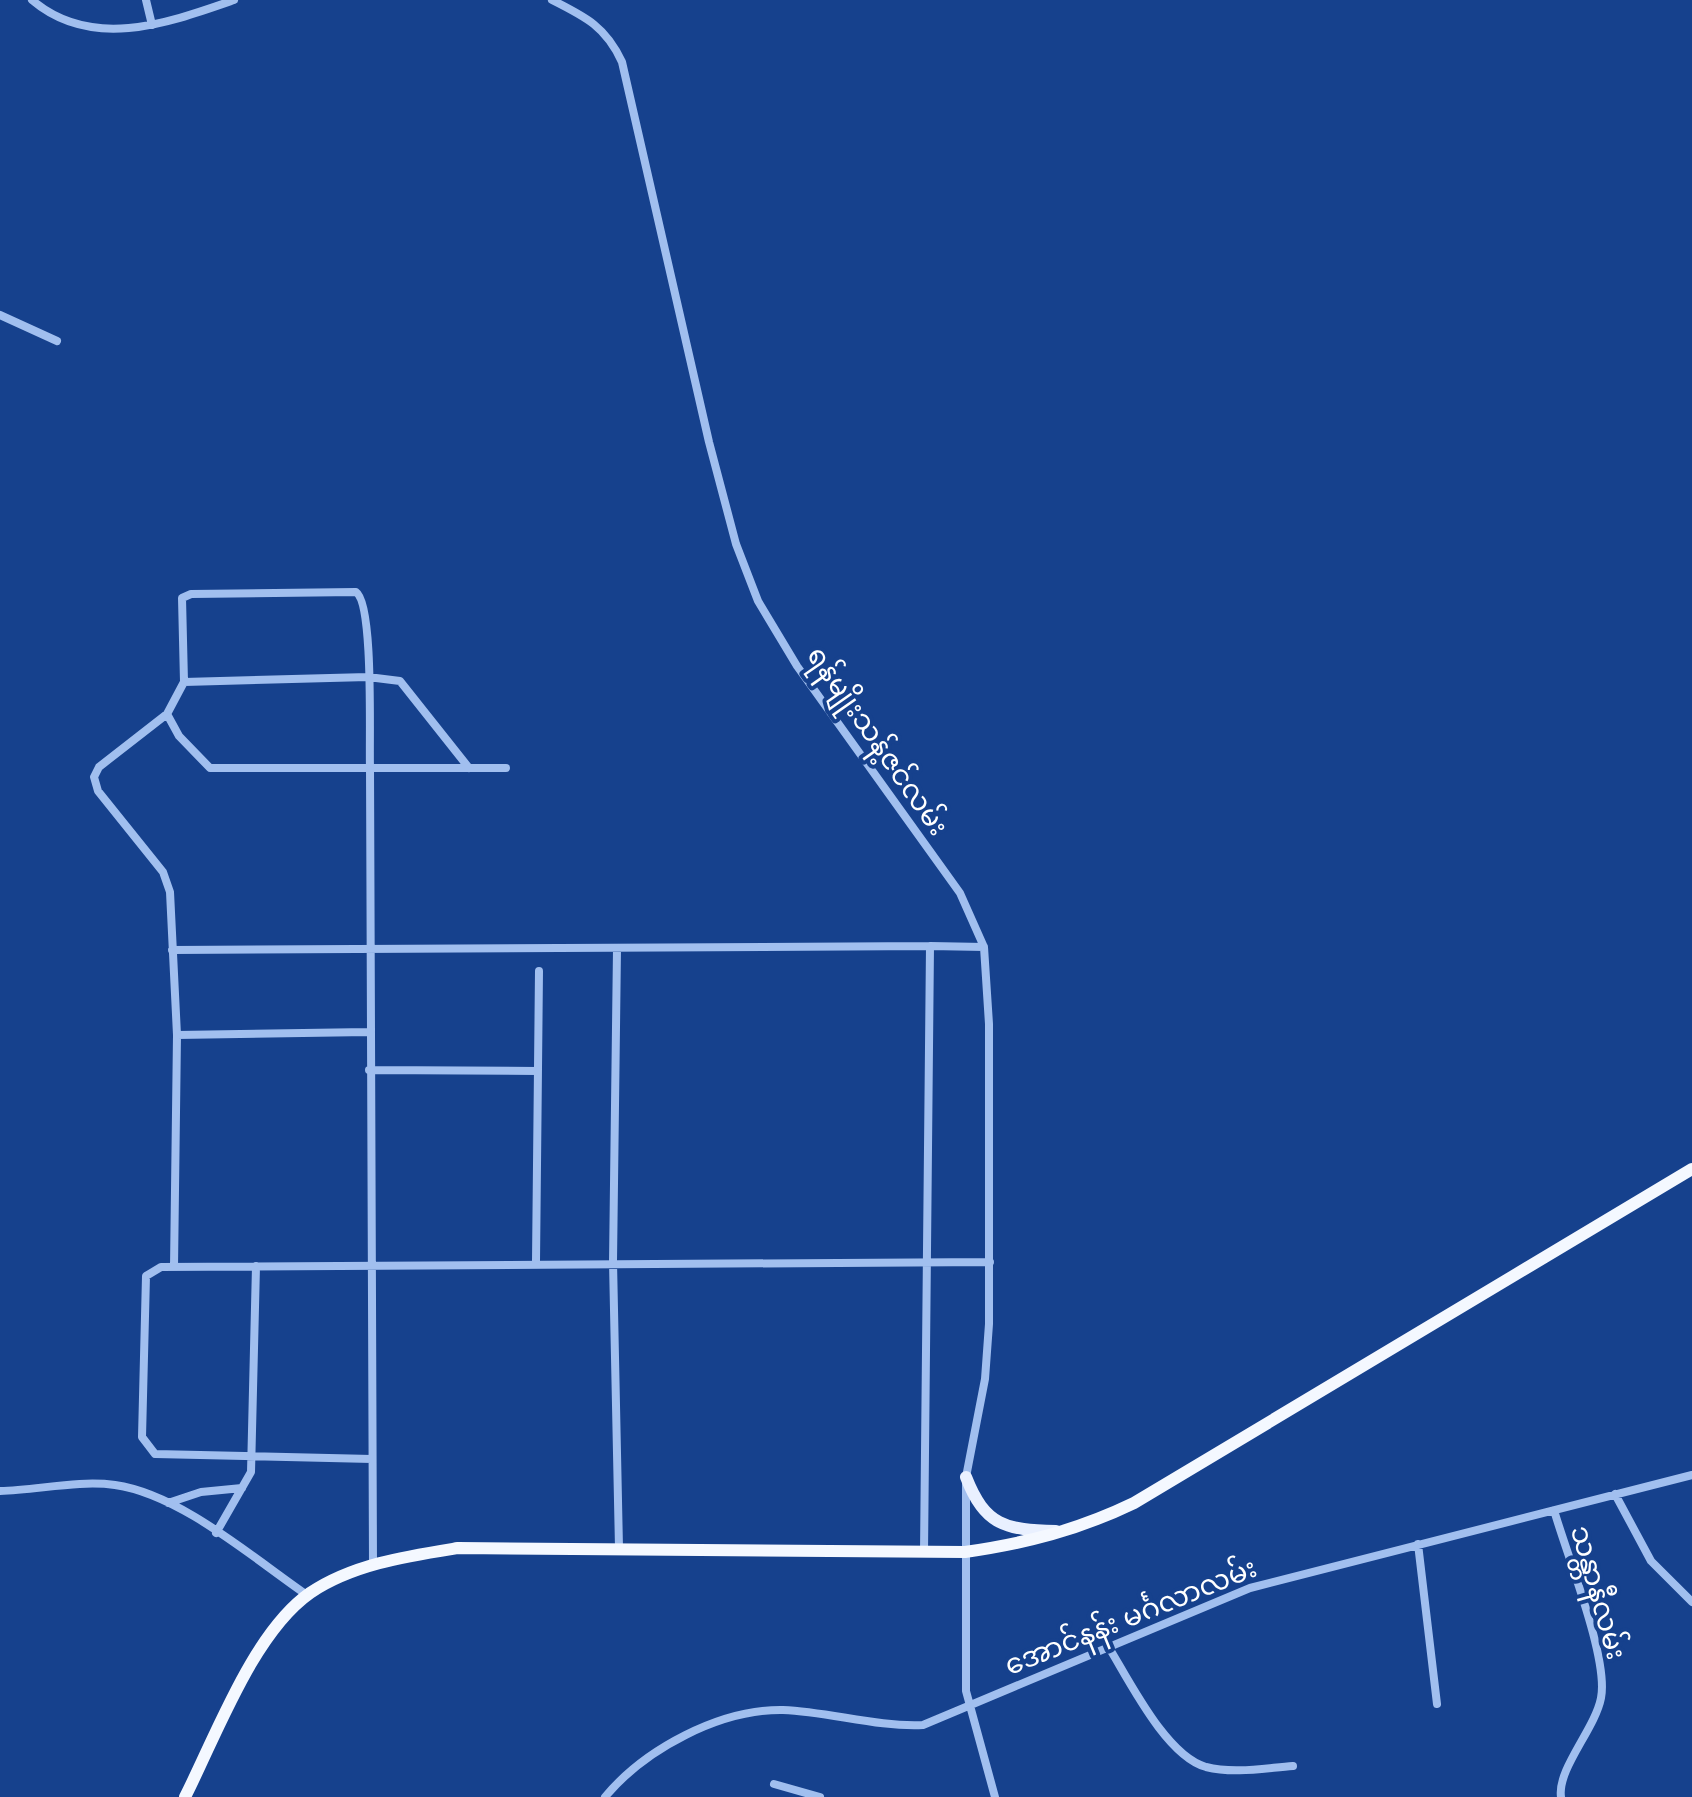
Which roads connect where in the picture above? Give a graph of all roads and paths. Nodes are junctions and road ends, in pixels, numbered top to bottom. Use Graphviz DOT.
graph roads {
  1 [pos="32,0"];
  2 [pos="146,0"];
  3 [pos="234,0"];
  4 [pos="552,0"];
  5 [pos="152,26"];
  6 [pos="0,315"];
  7 [pos="58,342"];
  8 [pos="368,677"];
  9 [pos="184,682"];
  10 [pos="167,714"];
  11 [pos="370,768"];
  12 [pos="469,768"];
  13 [pos="506,768"];
  14 [pos="930,946"];
  15 [pos="984,947"];
  16 [pos="617,949"];
  17 [pos="172,950"];
  18 [pos="368,951"];
  19 [pos="539,970"];
  20 [pos="368,1032"];
  21 [pos="177,1035"];
  22 [pos="369,1070"];
  23 [pos="538,1071"];
  24 [pos="1692,1169"];
  25 [pos="536,1262"];
  26 [pos="614,1262"];
  27 [pos="928,1262"];
  28 [pos="990,1262"];
  29 [pos="370,1263"];
  30 [pos="256,1266"];
  31 [pos="174,1267"];
  32 [pos="253,1455"];
  33 [pos="372,1459"];
  34 [pos="1692,1475"];
  35 [pos="966,1477"];
  36 [pos="242,1488"];
  37 [pos="0,1491"];
  38 [pos="1615,1494"];
  39 [pos="168,1502"];
  40 [pos="1554,1510"];
  41 [pos="1073,1531"];
  42 [pos="216,1533"];
  43 [pos="1418,1544"];
  44 [pos="618,1548"];
  45 [pos="965,1552"];
  46 [pos="924,1553"];
  47 [pos="373,1566"];
  48 [pos="307,1595"];
  49 [pos="1692,1602"];
  50 [pos="1108,1646"];
  51 [pos="1437,1704"];
  52 [pos="969,1705"];
  53 [pos="1293,1766"];
  54 [pos="774,1784"];
  55 [pos="185,1797"];
  56 [pos="605,1797"];
  57 [pos="820,1797"];
  58 [pos="995,1797"];
  59 [pos="1561,1797"];
  1 -- 5 [label="street"];
  2 -- 5 [label="street"];
  3 -- 5 [label="street"];
  4 -- 15 [label="street, ရန်မျိုးသန့်ဇင်လမ်း"];
  6 -- 7 [label="street"];
  8 -- 9 [label="street"];
  8 -- 9 [label="street"];
  8 -- 11 [label="street"];
  8 -- 12 [label="street"];
  9 -- 10 [label="street"];
  10 -- 11 [label="street"];
  10 -- 17 [label="street"];
  11 -- 12 [label="street"];
  11 -- 18 [label="street"];
  12 -- 13 [label="street"];
  14 -- 15 [label="street"];
  14 -- 16 [label="street"];
  14 -- 27 [label="street"];
  15 -- 28 [label="street, ရန်မျိုးသန့်ဇင်လမ်း"];
  16 -- 18 [label="street"];
  16 -- 26 [label="street"];
  17 -- 18 [label="street"];
  17 -- 21 [label="street"];
  18 -- 20 [label="street"];
  19 -- 23 [label="street"];
  20 -- 21 [label="street"];
  20 -- 22 [label="street"];
  21 -- 31 [label="street"];
  22 -- 23 [label="street"];
  22 -- 29 [label="street"];
  23 -- 25 [label="street"];
  24 -- 41 [label="highway"];
  25 -- 26 [label="street"];
  25 -- 29 [label="street"];
  26 -- 27 [label="street"];
  26 -- 44 [label="street"];
  27 -- 28 [label="street"];
  27 -- 46 [label="street"];
  28 -- 35 [label="street, ရန်မျိုးသန့်ဇင်လမ်း"];
  29 -- 30 [label="street"];
  29 -- 33 [label="street"];
  30 -- 31 [label="street"];
  30 -- 32 [label="street"];
  31 -- 32 [label="street"];
  32 -- 33 [label="street"];
  32 -- 36 [label="street"];
  33 -- 47 [label="street"];
  34 -- 38 [label="street, အောင်နန်း မင်္ဂလာလမ်း"];
  35 -- 41 [label="main road"];
  35 -- 45 [label="street, ရန်မျိုးသန့်ဇင်လမ်း"];
  36 -- 39 [label="street"];
  36 -- 42 [label="street"];
  37 -- 39 [label="street"];
  38 -- 40 [label="street, အောင်နန်း မင်္ဂလာလမ်း"];
  38 -- 49 [label="street"];
  39 -- 42 [label="street"];
  40 -- 43 [label="street, အောင်နန်း မင်္ဂလာလမ်း"];
  40 -- 59 [label="street, သန္တာနီလမ်း"];
  41 -- 45 [label="highway"];
  42 -- 48 [label="street"];
  43 -- 50 [label="street, အောင်နန်း မင်္ဂလာလမ်း"];
  43 -- 51 [label="street"];
  44 -- 46 [label="highway"];
  44 -- 47 [label="highway"];
  45 -- 46 [label="highway"];
  45 -- 52 [label="street, ရန်မျိုးသန့်ဇင်လမ်း"];
  47 -- 48 [label="highway"];
  48 -- 55 [label="highway"];
  50 -- 52 [label="street, အောင်နန်း မင်္ဂလာလမ်း"];
  50 -- 53 [label="street"];
  52 -- 56 [label="street, အောင်နန်း မင်္ဂလာလမ်း"];
  52 -- 58 [label="street, ရန်မျိုးသန့်ဇင်လမ်း"];
  54 -- 57 [label="street"];
}
